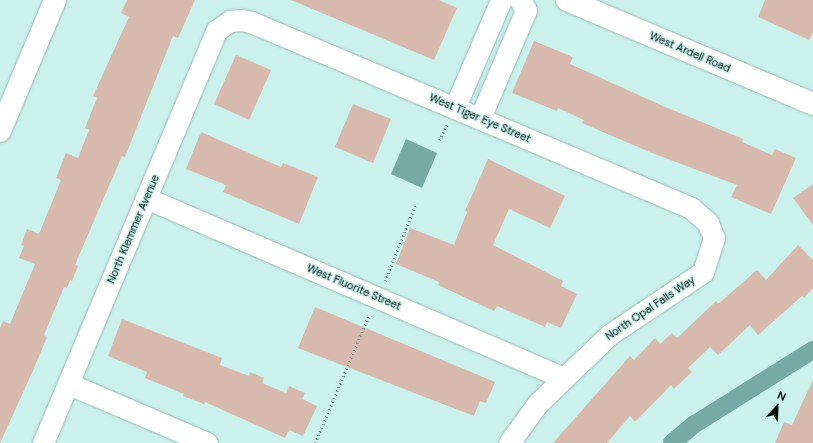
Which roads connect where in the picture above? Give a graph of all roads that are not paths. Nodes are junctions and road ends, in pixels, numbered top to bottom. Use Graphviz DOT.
graph roads {
  1 [pos="55,0"];
  2 [pos="501,0"];
  3 [pos="520,0"];
  4 [pos="567,0"];
  5 [pos="230,21"];
  6 [pos="813,104"];
  7 [pos="455,107"];
  8 [pos="480,118"];
  9 [pos="0,131"];
  10 [pos="146,198"];
  11 [pos="714,238"];
  12 [pos="562,377"];
  13 [pos="69,384"];
  14 [pos="43,443"];
  15 [pos="207,443"];
  16 [pos="510,443"];
  1 -- 9 [label="street"];
  2 -- 7 [label="street"];
  3 -- 8 [label="street"];
  4 -- 6 [label="street, West Ardell Road"];
  5 -- 7 [label="street, West Tiger Eye Street"];
  5 -- 10 [label="street, North Klemmer Avenue"];
  7 -- 8 [label="street, West Tiger Eye Street"];
  8 -- 11 [label="street, West Tiger Eye Street"];
  10 -- 12 [label="street, West Fluorite Street"];
  10 -- 13 [label="street, North Klemmer Avenue"];
  11 -- 12 [label="street, North Opal Falls Way"];
  12 -- 16 [label="street, North Opal Falls Way"];
  13 -- 14 [label="street, North Klemmer Avenue"];
  13 -- 15 [label="street"];
}
